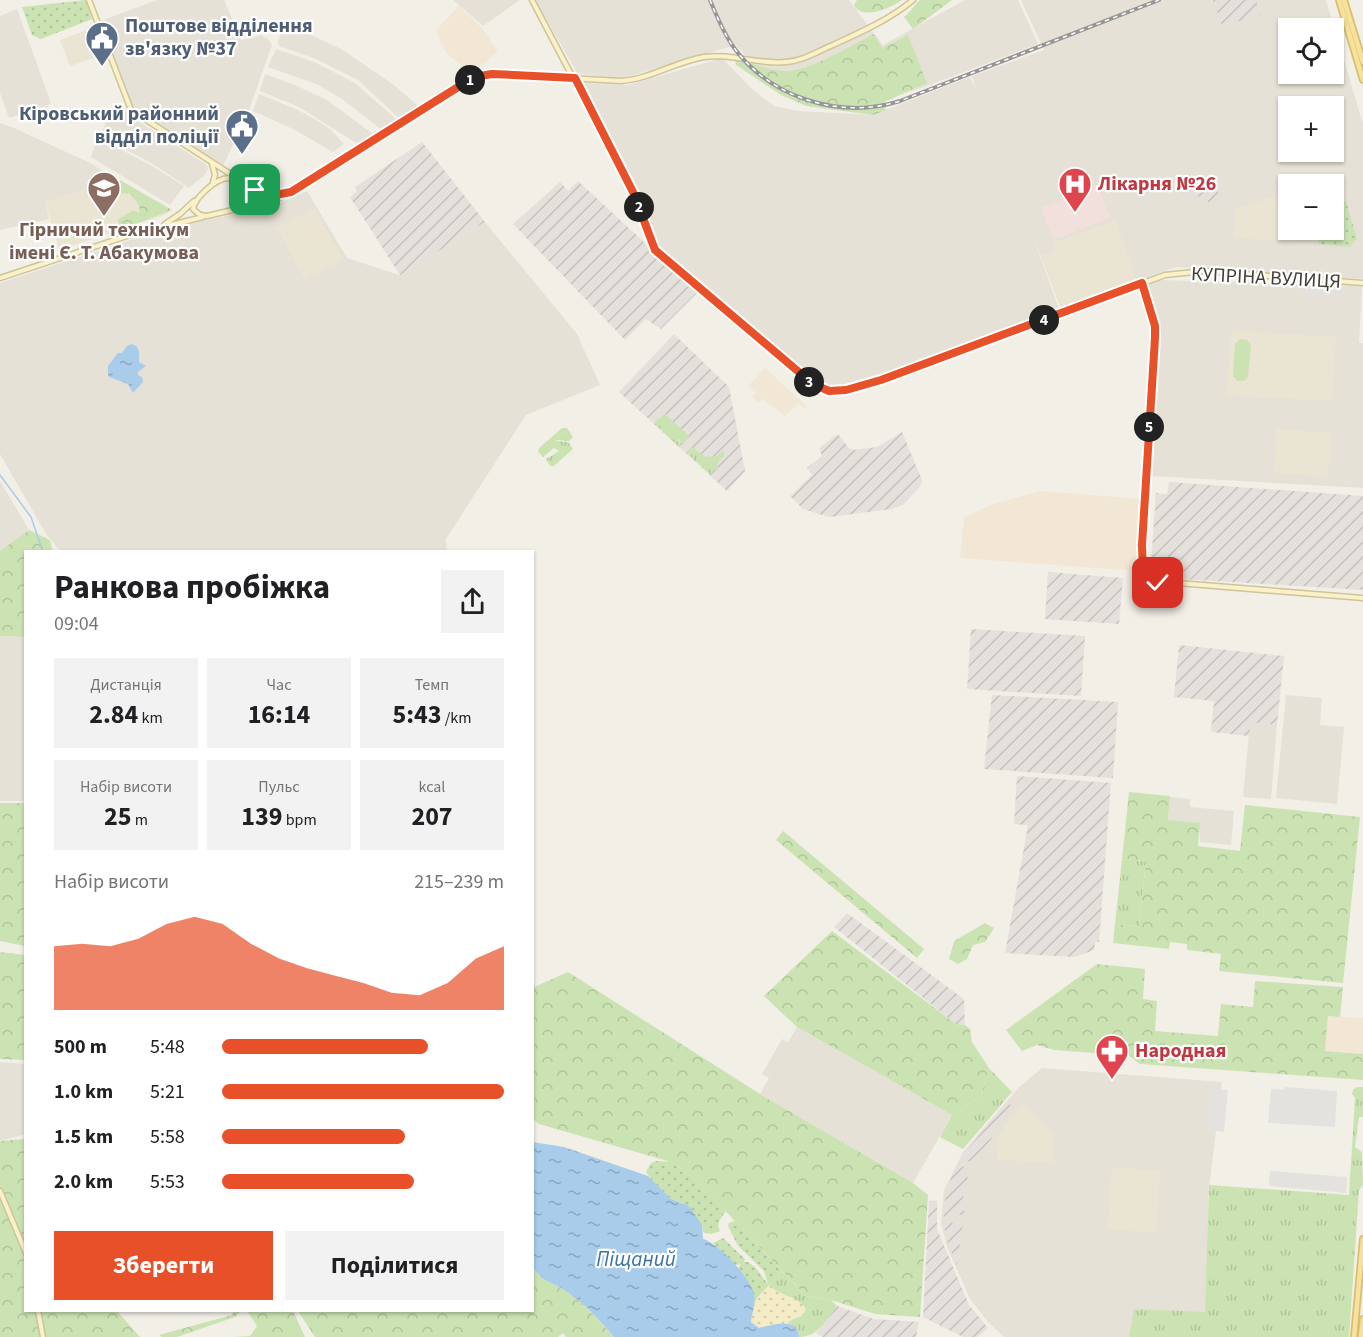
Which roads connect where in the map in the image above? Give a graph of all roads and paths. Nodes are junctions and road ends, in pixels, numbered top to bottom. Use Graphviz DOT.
graph roads {
  1 [pos="89,0"];
  2 [pos="532,0"];
  3 [pos="913,0"];
  4 [pos="1339,0"];
  5 [pos="1344,0"];
  6 [pos="1363,62"];
  7 [pos="575,78"];
  8 [pos="1363,80"];
  9 [pos="212,163"];
  10 [pos="238,179"];
  11 [pos="212,184"];
  12 [pos="255,190"];
  13 [pos="291,192"];
  14 [pos="197,198"];
  15 [pos="254,205"];
  16 [pos="207,216"];
  17 [pos="161,226"];
  18 [pos="0,278"];
  19 [pos="1142,283"];
  20 [pos="1363,283"];
  21 [pos="1363,598"];
  22 [pos="0,1191"];
  23 [pos="1363,1239"];
  24 [pos="24,1248"];
  25 [pos="38,1312"];
  26 [pos="1363,1318"];
  27 [pos="43,1337"];
  28 [pos="1354,1337"];
  29 [pos="1361,1337"];
  1 -- 9 [label="main road"];
  2 -- 7 [label="main road, КУПРІНА ВУЛИЦЯ"];
  3 -- 7 [label="main road"];
  4 -- 8 [label="main road"];
  5 -- 6 [label="main road"];
  7 -- 13 [label="main road"];
  7 -- 19 [label="main road, КУПРІНА ВУЛИЦЯ"];
  9 -- 10 [label="main road"];
  9 -- 11 [label="main road"];
  10 -- 11 [label="main road"];
  10 -- 12 [label="main road"];
  11 -- 14 [label="main road"];
  12 -- 13 [label="main road"];
  12 -- 15 [label="main road"];
  13 -- 15 [label="main road"];
  14 -- 16 [label="main road"];
  14 -- 17 [label="main road"];
  15 -- 16 [label="main road"];
  16 -- 17 [label="main road"];
  17 -- 18 [label="main road"];
  19 -- 20 [label="main road, КУПРІНА ВУЛИЦЯ"];
  19 -- 21 [label="main road"];
  22 -- 24 [label="main road"];
  23 -- 28 [label="main road"];
  25 -- 27 [label="main road"];
  26 -- 29 [label="main road"];
}
